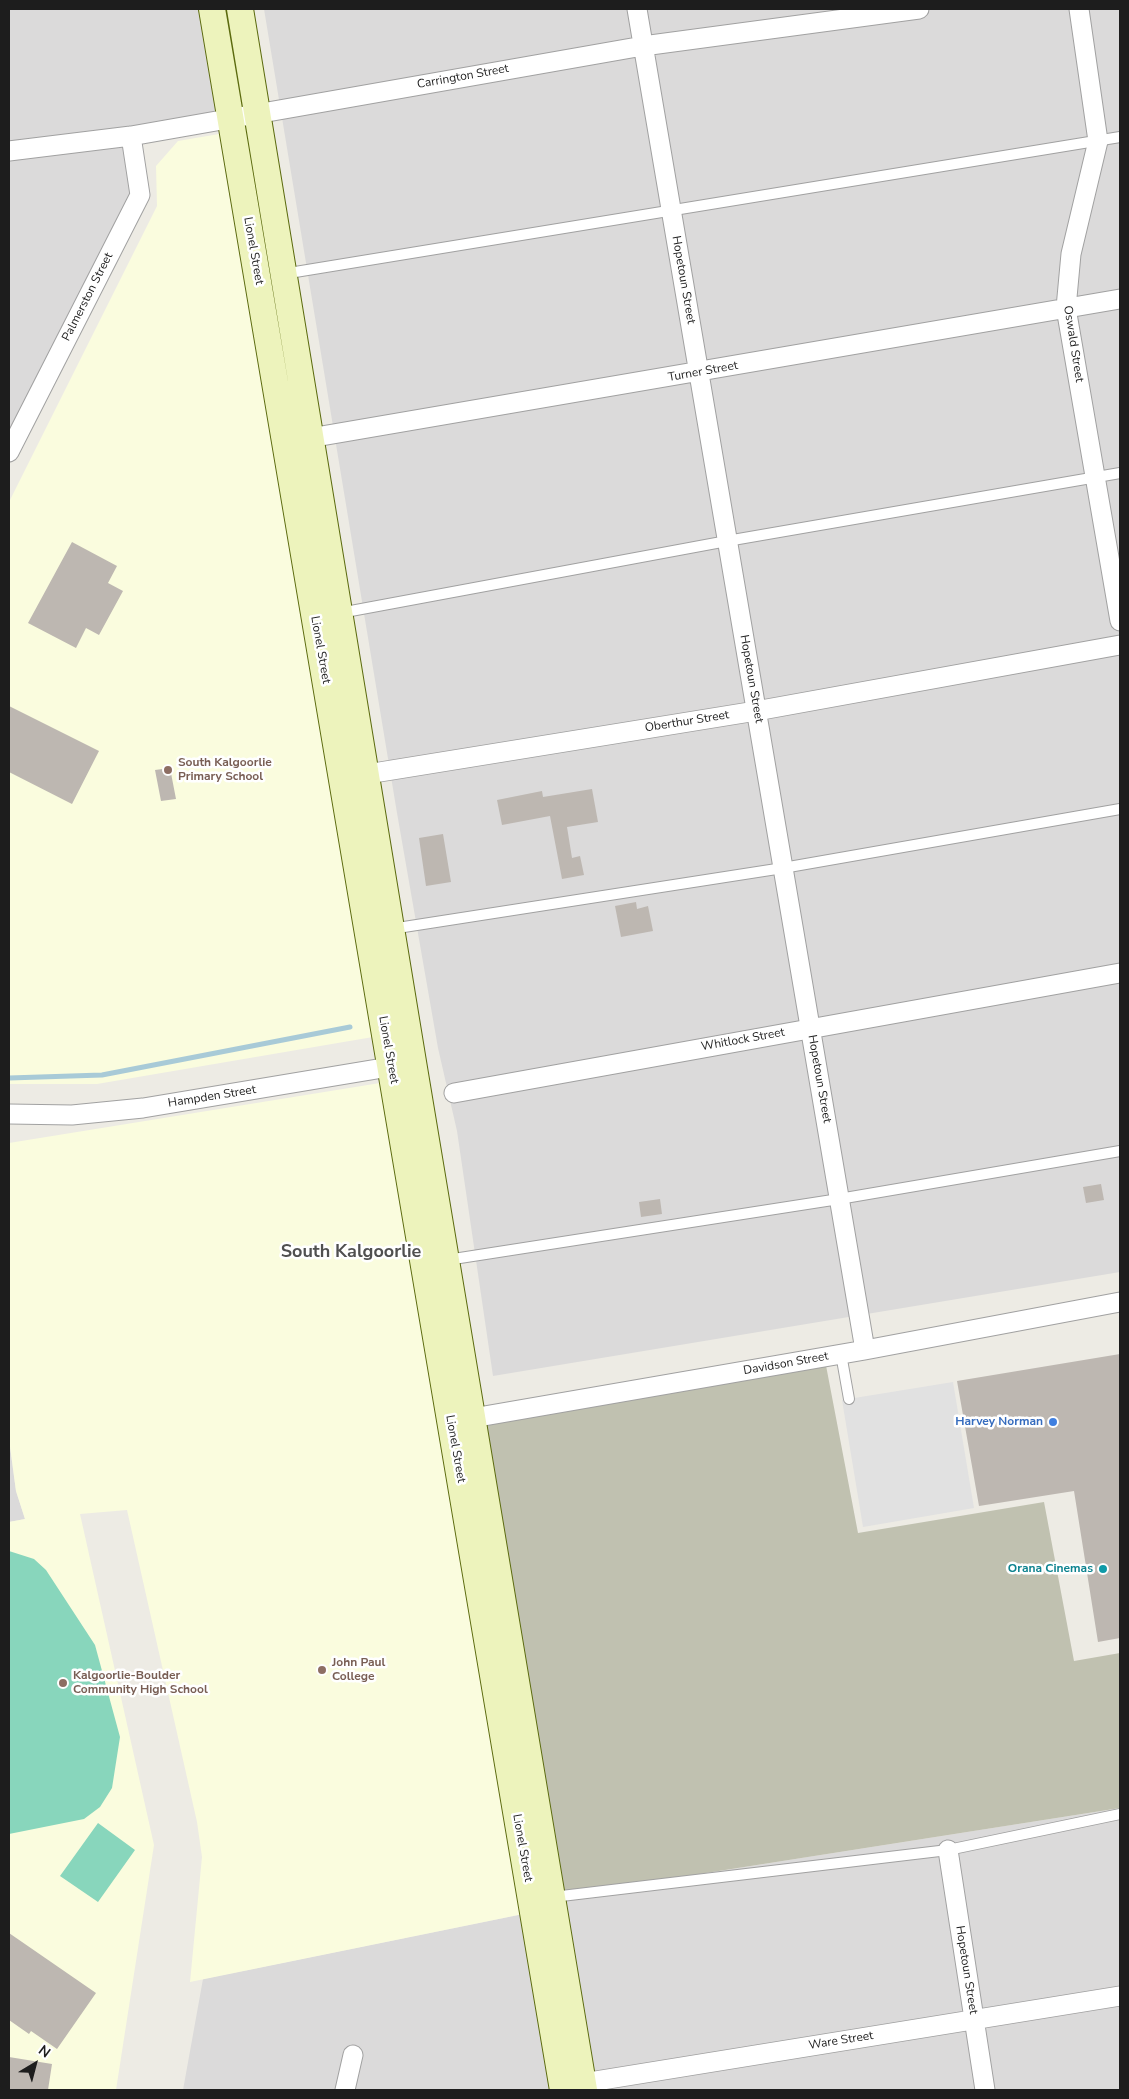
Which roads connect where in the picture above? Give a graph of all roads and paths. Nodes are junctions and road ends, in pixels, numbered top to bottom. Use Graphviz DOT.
graph roads {
  1 [pos="212,9"];
  2 [pos="240,9"];
  3 [pos="637,9"];
  4 [pos="919,9"];
  5 [pos="1078,9"];
  6 [pos="643,46"];
  7 [pos="257,113"];
  8 [pos="231,118"];
  9 [pos="131,136"];
  10 [pos="1120,137"];
  11 [pos="1098,141"];
  12 [pos="9,151"];
  13 [pos="671,210"];
  14 [pos="271,276"];
  15 [pos="1120,299"];
  16 [pos="1066,308"];
  17 [pos="699,372"];
  18 [pos="298,440"];
  19 [pos="9,452"];
  20 [pos="1120,473"];
  21 [pos="1095,477"];
  22 [pos="727,541"];
  23 [pos="327,615"];
  24 [pos="1120,621"];
  25 [pos="1120,645"];
  26 [pos="756,711"];
  27 [pos="354,777"];
  28 [pos="1120,809"];
  29 [pos="783,868"];
  30 [pos="379,931"];
  31 [pos="1120,973"];
  32 [pos="810,1028"];
  33 [pos="402,1064"];
  34 [pos="454,1093"];
  35 [pos="9,1114"];
  36 [pos="1120,1151"];
  37 [pos="839,1199"];
  38 [pos="446,1260"];
  39 [pos="1120,1302"];
  40 [pos="865,1350"];
  41 [pos="841,1354"];
  42 [pos="850,1399"];
  43 [pos="462,1420"];
  44 [pos="1120,1814"];
  45 [pos="948,1850"];
  46 [pos="553,1896"];
  47 [pos="1120,1996"];
  48 [pos="974,2019"];
  49 [pos="353,2055"];
  50 [pos="573,2087"];
  51 [pos="345,2090"];
  52 [pos="985,2090"];
  1 -- 8 [label="street, Lionel Street"];
  2 -- 7 [label="street, Lionel Street"];
  3 -- 6 [label="street, Hopetoun Street"];
  4 -- 6 [label="street, Carrington Street"];
  5 -- 11 [label="street, Oswald Street"];
  6 -- 7 [label="street, Carrington Street"];
  6 -- 13 [label="street, Hopetoun Street"];
  7 -- 8 [label="street, Carrington Street"];
  7 -- 14 [label="street, Lionel Street"];
  8 -- 9 [label="street, Carrington Street"];
  8 -- 14 [label="street, Lionel Street"];
  9 -- 12 [label="street, Carrington Street"];
  9 -- 19 [label="street, Palmerston Street"];
  10 -- 11 [label="lane"];
  11 -- 13 [label="lane"];
  11 -- 16 [label="street, Oswald Street"];
  13 -- 14 [label="lane"];
  13 -- 17 [label="street, Hopetoun Street"];
  14 -- 18 [label="street, Lionel Street"];
  15 -- 16 [label="street, Turner Street"];
  16 -- 17 [label="street, Turner Street"];
  16 -- 21 [label="street, Oswald Street"];
  17 -- 18 [label="street, Turner Street"];
  17 -- 22 [label="street, Hopetoun Street"];
  18 -- 23 [label="street, Lionel Street"];
  20 -- 21 [label="lane"];
  21 -- 22 [label="lane"];
  21 -- 24 [label="street, Oswald Street"];
  22 -- 23 [label="lane"];
  22 -- 26 [label="street, Hopetoun Street"];
  23 -- 27 [label="street, Lionel Street"];
  25 -- 26 [label="street, Oberthur Street"];
  26 -- 27 [label="street, Oberthur Street"];
  26 -- 29 [label="street, Hopetoun Street"];
  27 -- 30 [label="street, Lionel Street"];
  28 -- 29 [label="lane"];
  29 -- 30 [label="lane"];
  29 -- 32 [label="street, Hopetoun Street"];
  30 -- 33 [label="street, Lionel Street"];
  31 -- 32 [label="street, Whitlock Street"];
  32 -- 34 [label="street, Whitlock Street"];
  32 -- 37 [label="street, Hopetoun Street"];
  33 -- 35 [label="street, Hampden Street"];
  33 -- 38 [label="street, Lionel Street"];
  33 -- 43 [label="street, Lionel Street"];
  36 -- 37 [label="lane"];
  37 -- 38 [label="lane"];
  37 -- 40 [label="street, Hopetoun Street"];
  38 -- 43 [label="street, Lionel Street"];
  39 -- 40 [label="street, Davidson Street"];
  40 -- 41 [label="street, Davidson Street"];
  41 -- 42 [label="lane"];
  41 -- 43 [label="street, Davidson Street"];
  43 -- 46 [label="street, Lionel Street"];
  43 -- 50 [label="street, Lionel Street"];
  44 -- 45 [label="lane"];
  45 -- 46 [label="lane"];
  45 -- 48 [label="street, Hopetoun Street"];
  46 -- 50 [label="street, Lionel Street"];
  47 -- 48 [label="street, Ware Street"];
  48 -- 50 [label="street, Ware Street"];
  48 -- 52 [label="street, Hopetoun Street"];
  49 -- 51 [label="street"];
}
